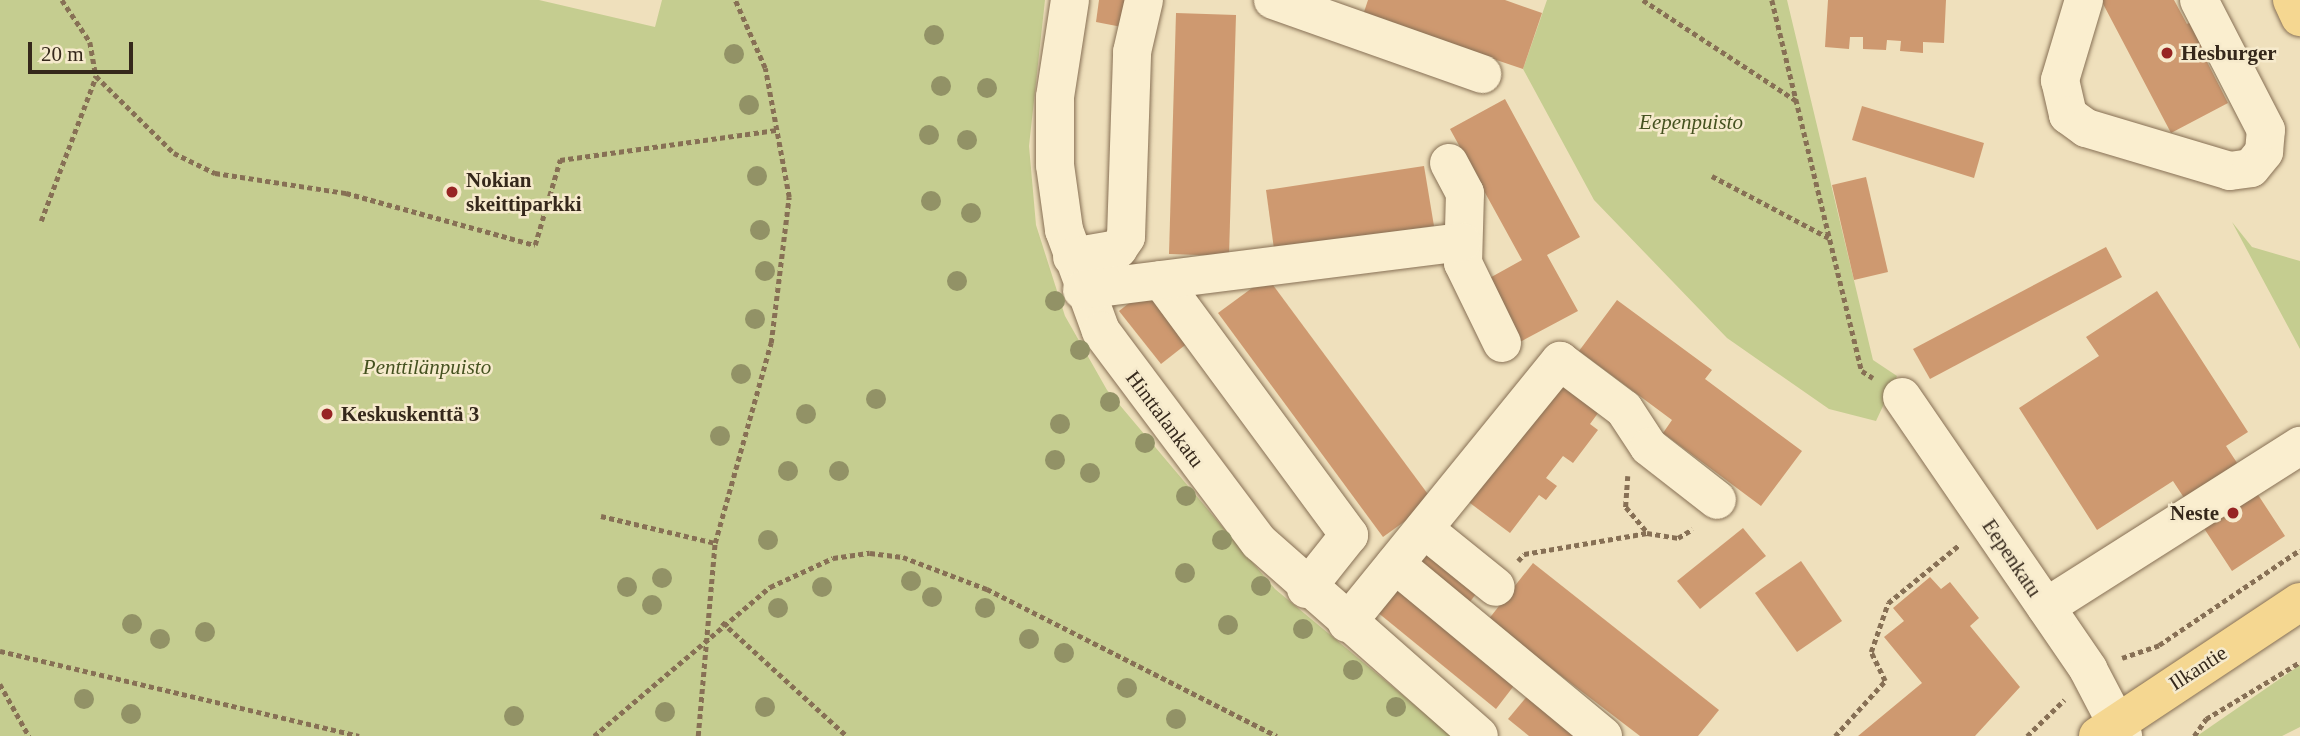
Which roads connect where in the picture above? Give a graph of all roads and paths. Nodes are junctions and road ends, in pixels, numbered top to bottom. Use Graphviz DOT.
graph roads {
  1 [pos="61,0"];
  2 [pos="735,0"];
  3 [pos="1070,0"];
  4 [pos="1144,0"];
  5 [pos="1273,0"];
  6 [pos="1643,0"];
  7 [pos="1772,0"];
  8 [pos="2084,0"];
  9 [pos="2199,0"];
  10 [pos="2291,0"];
  11 [pos="2300,17"];
  12 [pos="1482,74"];
  13 [pos="96,76"];
  14 [pos="1798,102"];
  15 [pos="777,130"];
  16 [pos="1450,163"];
  17 [pos="1712,176"];
  18 [pos="41,221"];
  19 [pos="1830,239"];
  20 [pos="1462,242"];
  21 [pos="1077,274"];
  22 [pos="1161,280"];
  23 [pos="1502,343"];
  24 [pos="1902,397"];
  25 [pos="2300,446"];
  26 [pos="1649,447"];
  27 [pos="1717,499"];
  28 [pos="601,516"];
  29 [pos="1987,522"];
  30 [pos="1423,529"];
  31 [pos="1647,533"];
  32 [pos="715,543"];
  33 [pos="2300,550"];
  34 [pos="1395,565"];
  35 [pos="1496,587"];
  36 [pos="1306,589"];
  37 [pos="2300,602"];
  38 [pos="2046,607"];
  39 [pos="722,622"];
  40 [pos="1348,623"];
  41 [pos="703,639"];
  42 [pos="0,651"];
  43 [pos="2300,662"];
  44 [pos="2088,669"];
  45 [pos="0,684"];
  46 [pos="2112,731"];
  47 [pos="29,736"];
  48 [pos="359,736"];
  49 [pos="594,736"];
  50 [pos="698,736"];
  51 [pos="847,736"];
  52 [pos="1277,736"];
  53 [pos="1479,736"];
  54 [pos="1603,736"];
  55 [pos="1835,736"];
  56 [pos="2026,736"];
  57 [pos="2194,736"];
  1 -- 13 [label="path"];
  2 -- 15 [label="path"];
  3 -- 21 [label="street, Hinttalankatu"];
  4 -- 21 [label="street"];
  5 -- 12 [label="street"];
  6 -- 14 [label="path"];
  7 -- 14 [label="path"];
  8 -- 9 [label="street"];
  10 -- 11 [label="main road"];
  13 -- 15 [label="path"];
  13 -- 18 [label="path"];
  14 -- 19 [label="path"];
  15 -- 32 [label="path"];
  16 -- 20 [label="street"];
  17 -- 19 [label="path"];
  19 -- 24 [label="path"];
  20 -- 22 [label="street"];
  20 -- 23 [label="street"];
  21 -- 22 [label="street"];
  21 -- 36 [label="street, Hinttalankatu"];
  22 -- 36 [label="street"];
  24 -- 29 [label="street, Eepenkatu"];
  25 -- 38 [label="street"];
  26 -- 27 [label="street"];
  26 -- 30 [label="street"];
  26 -- 31 [label="path"];
  27 -- 31 [label="path"];
  28 -- 32 [label="path"];
  29 -- 38 [label="street, Eepenkatu"];
  29 -- 55 [label="path"];
  30 -- 34 [label="street"];
  30 -- 35 [label="street"];
  31 -- 35 [label="path"];
  32 -- 41 [label="path"];
  33 -- 44 [label="path"];
  34 -- 40 [label="street"];
  34 -- 54 [label="street"];
  36 -- 40 [label="street, Hinttalankatu"];
  37 -- 46 [label="main road, Ilkantie"];
  38 -- 44 [label="street, Eepenkatu"];
  39 -- 41 [label="path"];
  39 -- 51 [label="path"];
  39 -- 52 [label="path"];
  40 -- 53 [label="street, Hinttalankatu"];
  41 -- 49 [label="path"];
  41 -- 50 [label="path"];
  42 -- 48 [label="path"];
  43 -- 57 [label="path"];
  44 -- 46 [label="street, Eepenkatu"];
  44 -- 56 [label="path"];
  45 -- 47 [label="path"];
}
